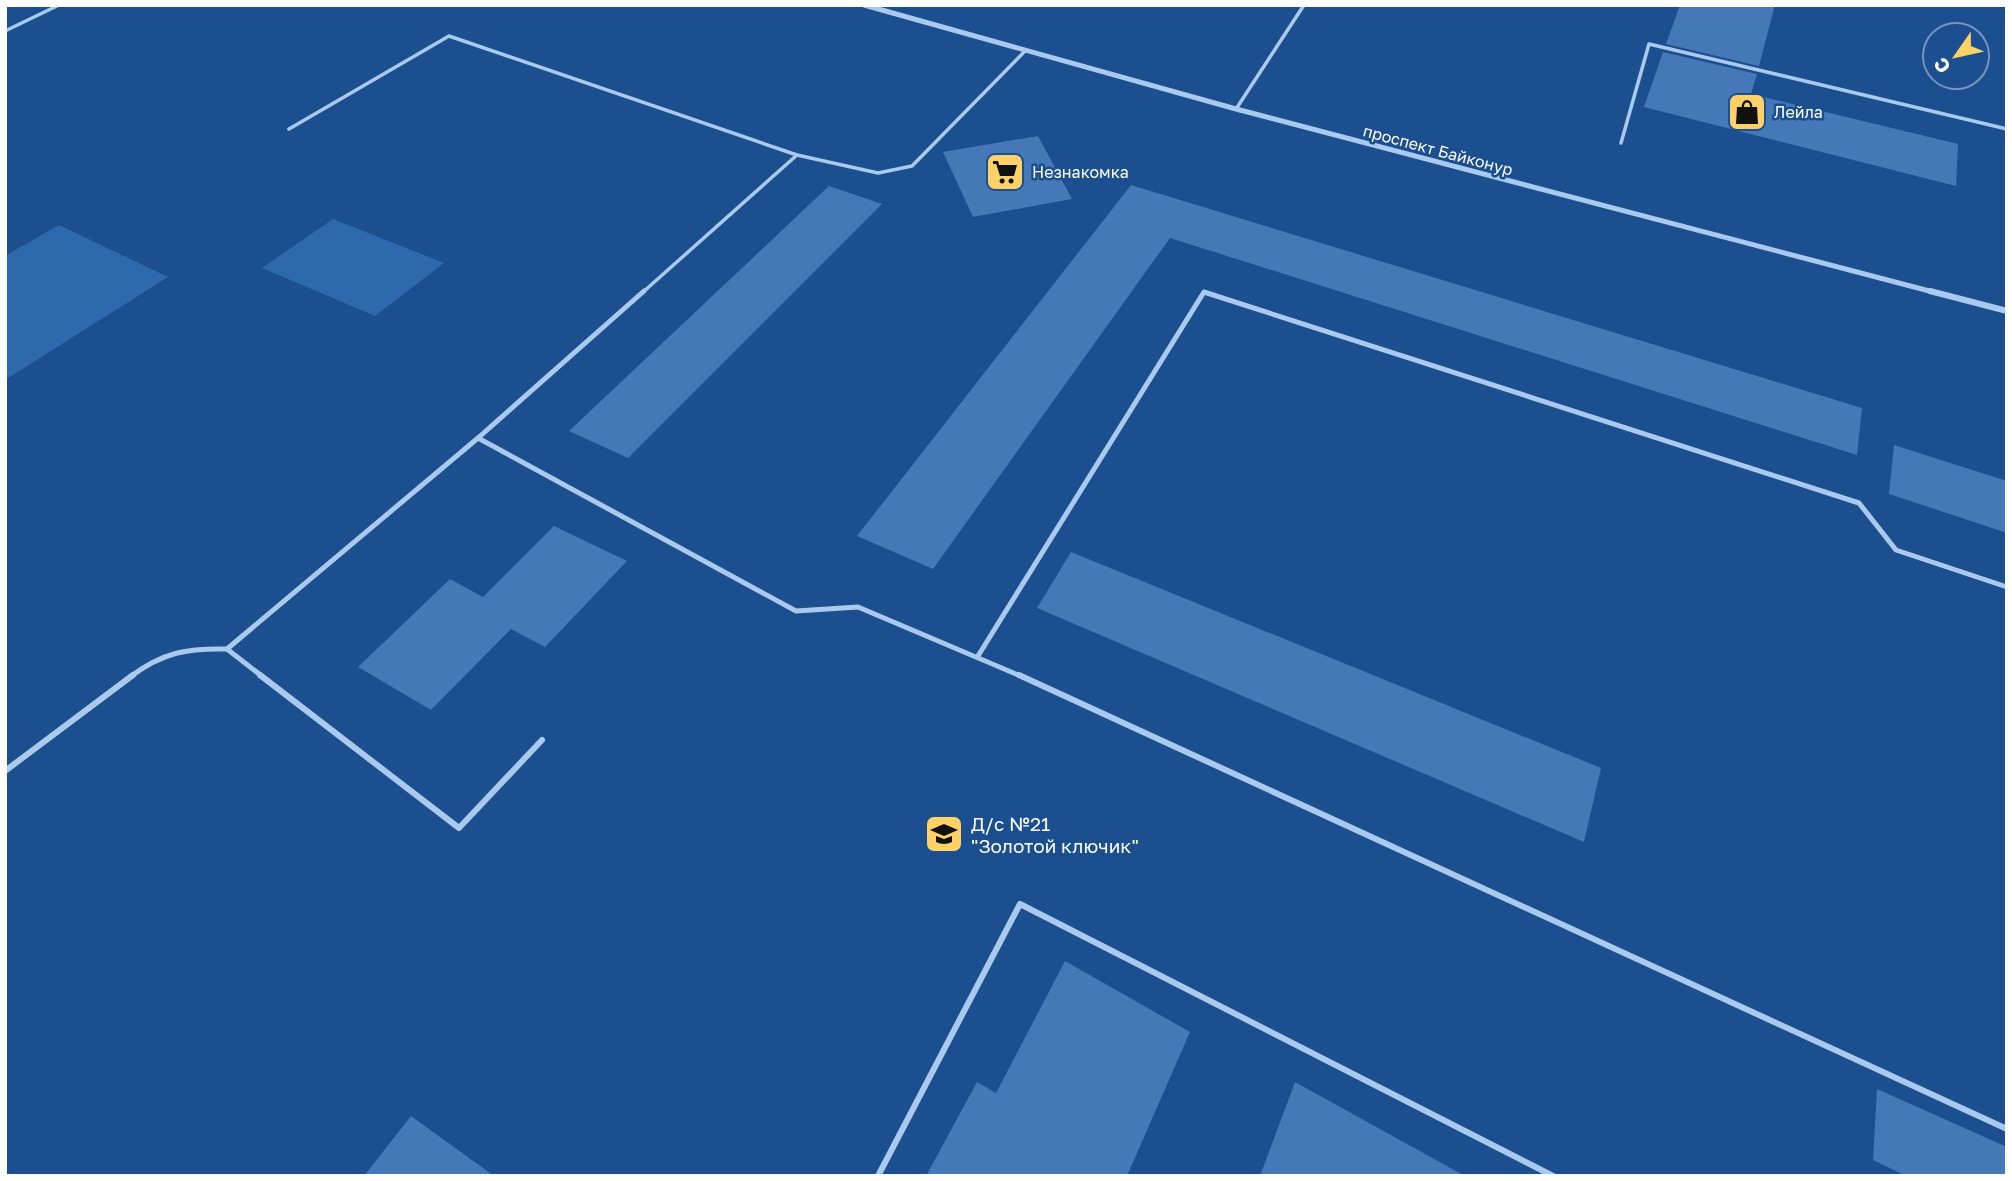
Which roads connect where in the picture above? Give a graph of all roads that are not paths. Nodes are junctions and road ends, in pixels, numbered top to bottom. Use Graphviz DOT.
graph roads {
  1 [pos="59,5"];
  2 [pos="864,5"];
  3 [pos="1304,5"];
  4 [pos="5,31"];
  5 [pos="1026,50"];
  6 [pos="1236,109"];
  7 [pos="289,129"];
  8 [pos="2007,129"];
  9 [pos="1620,144"];
  10 [pos="797,155"];
  11 [pos="2007,311"];
  12 [pos="478,438"];
  13 [pos="2007,587"];
  14 [pos="227,649"];
  15 [pos="978,656"];
  16 [pos="542,740"];
  17 [pos="5,771"];
  18 [pos="2007,1129"];
  19 [pos="878,1176"];
  20 [pos="1553,1176"];
  1 -- 4 [label="lane"];
  2 -- 5 [label="street, проспект Байконур"];
  3 -- 6 [label="lane"];
  5 -- 6 [label="street, проспект Байконур"];
  5 -- 10 [label="lane"];
  6 -- 11 [label="street, проспект Байконур"];
  7 -- 10 [label="lane"];
  8 -- 9 [label="lane"];
  10 -- 12 [label="lane"];
  12 -- 14 [label="lane"];
  12 -- 15 [label="lane"];
  13 -- 15 [label="lane"];
  14 -- 16 [label="lane"];
  14 -- 17 [label="lane"];
  15 -- 18 [label="lane"];
  19 -- 20 [label="lane"];
}
